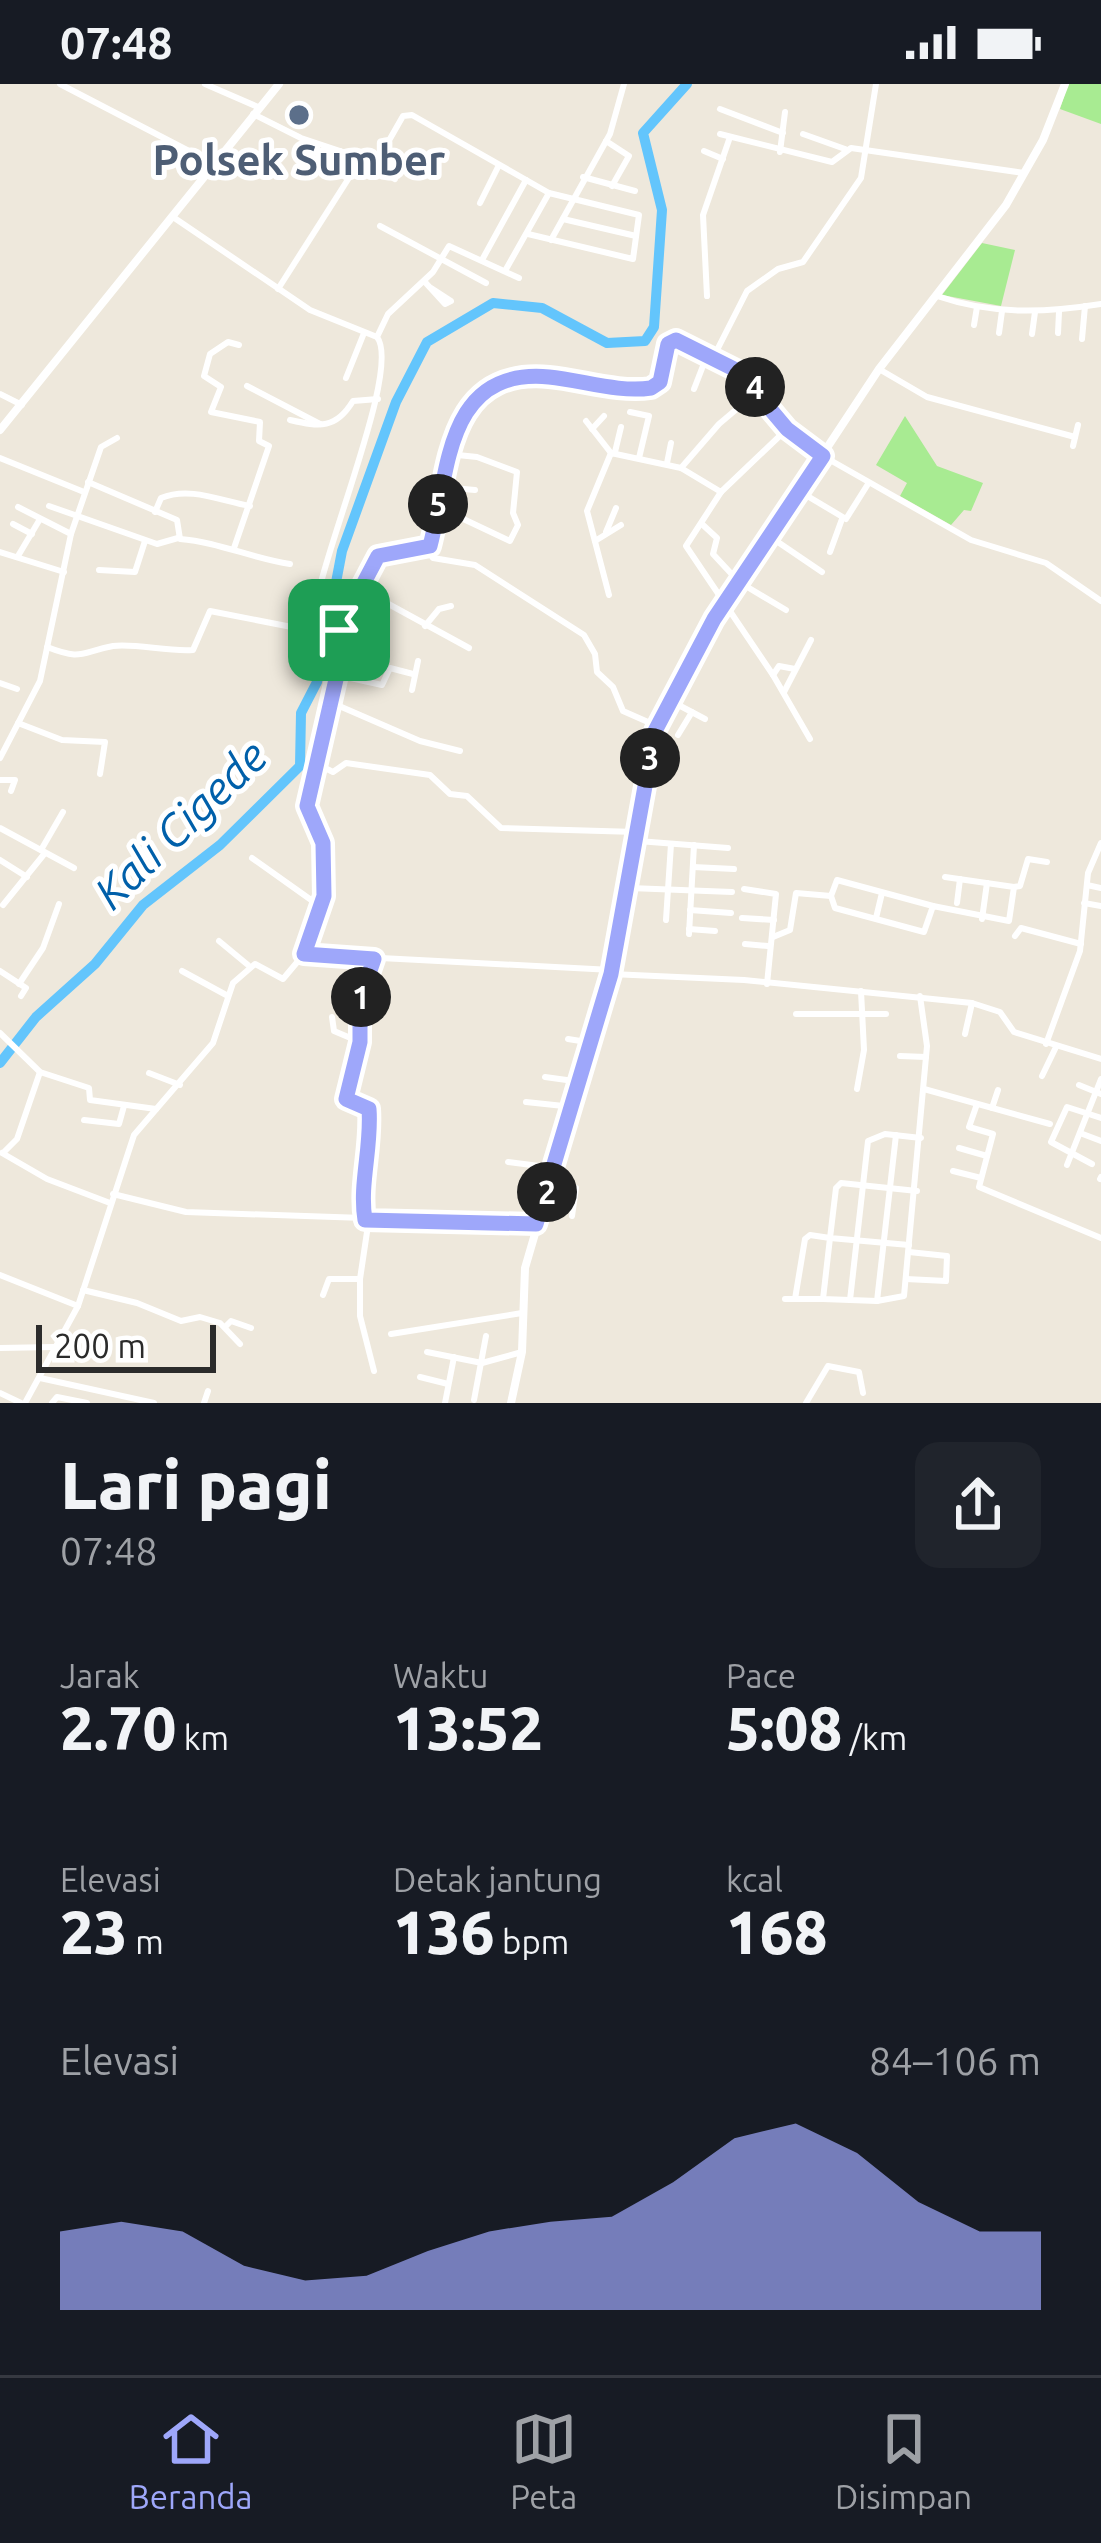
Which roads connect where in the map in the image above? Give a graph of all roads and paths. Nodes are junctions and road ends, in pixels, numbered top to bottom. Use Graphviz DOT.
graph roads {
  1 [pos="60,84"];
  2 [pos="205,84"];
  3 [pos="279,84"];
  4 [pos="624,84"];
  5 [pos="876,84"];
  6 [pos="1065,84"];
  7 [pos="720,109"];
  8 [pos="256,110"];
  9 [pos="785,112"];
  10 [pos="783,133"];
  11 [pos="720,134"];
  12 [pos="803,134"];
  13 [pos="730,137"];
  14 [pos="606,141"];
  15 [pos="386,148"];
  16 [pos="845,149"];
  17 [pos="704,151"];
  18 [pos="780,152"];
  19 [pos="867,153"];
  20 [pos="404,159"];
  21 [pos="723,159"];
  22 [pos="361,160"];
  23 [pos="214,164"];
  24 [pos="498,166"];
  25 [pos="1024,173"];
  26 [pos="583,177"];
  27 [pos="394,179"];
  28 [pos="526,180"];
  29 [pos="612,186"];
  30 [pos="634,191"];
  31 [pos="549,193"];
  32 [pos="570,199"];
  33 [pos="479,202"];
  34 [pos="173,218"];
  35 [pos="563,219"];
  36 [pos="380,226"];
  37 [pos="528,234"];
  38 [pos="637,236"];
  39 [pos="551,240"];
  40 [pos="439,259"];
  41 [pos="482,260"];
  42 [pos="506,271"];
  43 [pos="519,278"];
  44 [pos="424,281"];
  45 [pos="486,283"];
  46 [pos="431,288"];
  47 [pos="278,289"];
  48 [pos="707,296"];
  49 [pos="937,296"];
  50 [pos="1101,304"];
  51 [pos="1085,306"];
  52 [pos="977,307"];
  53 [pos="1002,311"];
  54 [pos="1035,312"];
  55 [pos="1059,312"];
  56 [pos="974,325"];
  57 [pos="364,333"];
  58 [pos="999,333"];
  59 [pos="1058,333"];
  60 [pos="1032,334"];
  61 [pos="377,337"];
  62 [pos="1082,339"];
  63 [pos="239,345"];
  64 [pos="711,355"];
  65 [pos="879,369"];
  66 [pos="346,378"];
  67 [pos="247,386"];
  68 [pos="694,389"];
  69 [pos="758,391"];
  70 [pos="0,394"];
  71 [pos="378,399"];
  72 [pos="22,405"];
  73 [pos="631,412"];
  74 [pos="604,416"];
  75 [pos="290,420"];
  76 [pos="586,421"];
  77 [pos="324,425"];
  78 [pos="1078,425"];
  79 [pos="621,428"];
  80 [pos="592,429"];
  81 [pos="787,429"];
  82 [pos="0,430"];
  83 [pos="118,438"];
  84 [pos="671,443"];
  85 [pos="613,452"];
  86 [pos="448,454"];
  87 [pos="823,456"];
  88 [pos="0,458"];
  89 [pos="638,459"];
  90 [pos="667,465"];
  91 [pos="681,468"];
  92 [pos="88,482"];
  93 [pos="868,484"];
  94 [pos="441,487"];
  95 [pos="475,490"];
  96 [pos="799,490"];
  97 [pos="84,492"];
  98 [pos="721,492"];
  99 [pos="49,506"];
  100 [pos="250,506"];
  101 [pos="18,507"];
  102 [pos="616,508"];
  103 [pos="155,512"];
  104 [pos="76,517"];
  105 [pos="436,518"];
  106 [pos="40,519"];
  107 [pos="842,519"];
  108 [pos="13,524"];
  109 [pos="621,525"];
  110 [pos="703,525"];
  111 [pos="32,533"];
  112 [pos="71,534"];
  113 [pos="605,536"];
  114 [pos="769,536"];
  115 [pos="178,538"];
  116 [pos="595,541"];
  117 [pos="145,542"];
  118 [pos="235,548"];
  119 [pos="427,550"];
  120 [pos="0,552"];
  121 [pos="830,552"];
  122 [pos="18,556"];
  123 [pos="290,564"];
  124 [pos="99,570"];
  125 [pos="64,572"];
  126 [pos="822,572"];
  127 [pos="739,582"];
  128 [pos="361,589"];
  129 [pos="609,595"];
  130 [pos="1101,601"];
  131 [pos="724,604"];
  132 [pos="451,606"];
  133 [pos="786,610"];
  134 [pos="316,626"];
  135 [pos="425,626"];
  136 [pos="337,630"];
  137 [pos="811,640"];
  138 [pos="47,647"];
  139 [pos="470,648"];
  140 [pos="418,661"];
  141 [pos="796,669"];
  142 [pos="413,674"];
  143 [pos="337,675"];
  144 [pos="773,675"];
  145 [pos="0,683"];
  146 [pos="17,689"];
  147 [pos="412,691"];
  148 [pos="784,692"];
  149 [pos="669,700"];
  150 [pos="330,701"];
  151 [pos="692,712"];
  152 [pos="705,719"];
  153 [pos="657,726"];
  154 [pos="16,727"];
  155 [pos="0,728"];
  156 [pos="678,735"];
  157 [pos="810,739"];
  158 [pos="460,751"];
  159 [pos="0,758"];
  160 [pos="317,764"];
  161 [pos="100,774"];
  162 [pos="0,780"];
  163 [pos="11,790"];
  164 [pos="63,812"];
  165 [pos="0,828"];
  166 [pos="639,837"];
  167 [pos="1101,843"];
  168 [pos="671,844"];
  169 [pos="694,845"];
  170 [pos="728,848"];
  171 [pos="43,851"];
  172 [pos="252,858"];
  173 [pos="0,860"];
  174 [pos="1047,862"];
  175 [pos="693,867"];
  176 [pos="74,868"];
  177 [pos="734,869"];
  178 [pos="27,877"];
  179 [pos="945,877"];
  180 [pos="961,879"];
  181 [pos="987,883"];
  182 [pos="1087,885"];
  183 [pos="1014,887"];
  184 [pos="630,888"];
  185 [pos="1101,888"];
  186 [pos="692,890"];
  187 [pos="744,890"];
  188 [pos="668,891"];
  189 [pos="732,892"];
  190 [pos="882,892"];
  191 [pos="831,896"];
  192 [pos="957,903"];
  193 [pos="1084,903"];
  194 [pos="59,904"];
  195 [pos="3,905"];
  196 [pos="933,906"];
  197 [pos="1101,906"];
  198 [pos="321,907"];
  199 [pos="690,910"];
  200 [pos="731,913"];
  201 [pos="742,918"];
  202 [pos="876,919"];
  203 [pos="982,919"];
  204 [pos="666,920"];
  205 [pos="774,920"];
  206 [pos="715,931"];
  207 [pos="773,937"];
  208 [pos="1016,937"];
  209 [pos="219,941"];
  210 [pos="745,944"];
  211 [pos="1081,944"];
  212 [pos="768,946"];
  213 [pos="304,954"];
  214 [pos="374,959"];
  215 [pos="248,964"];
  216 [pos="0,971"];
  217 [pos="182,971"];
  218 [pos="611,972"];
  219 [pos="20,984"];
  220 [pos="767,984"];
  221 [pos="861,991"];
  222 [pos="21,996"];
  223 [pos="228,996"];
  224 [pos="920,996"];
  225 [pos="972,1003"];
  226 [pos="862,1014"];
  227 [pos="796,1015"];
  228 [pos="886,1015"];
  229 [pos="332,1017"];
  230 [pos="0,1034"];
  231 [pos="965,1034"];
  232 [pos="568,1040"];
  233 [pos="360,1042"];
  234 [pos="593,1042"];
  235 [pos="1046,1044"];
  236 [pos="1056,1047"];
  237 [pos="1101,1047"];
  238 [pos="900,1056"];
  239 [pos="926,1057"];
  240 [pos="1100,1059"];
  241 [pos="40,1072"];
  242 [pos="149,1073"];
  243 [pos="1042,1076"];
  244 [pos="545,1077"];
  245 [pos="1101,1079"];
  246 [pos="581,1082"];
  247 [pos="180,1085"];
  248 [pos="1079,1085"];
  249 [pos="857,1089"];
  250 [pos="924,1089"];
  251 [pos="997,1089"];
  252 [pos="1099,1093"];
  253 [pos="526,1102"];
  254 [pos="977,1104"];
  255 [pos="124,1106"];
  256 [pos="573,1107"];
  257 [pos="992,1108"];
  258 [pos="156,1109"];
  259 [pos="1088,1113"];
  260 [pos="1101,1118"];
  261 [pos="84,1120"];
  262 [pos="120,1123"];
  263 [pos="1050,1124"];
  264 [pos="140,1127"];
  265 [pos="1080,1133"];
  266 [pos="896,1135"];
  267 [pos="921,1138"];
  268 [pos="1101,1142"];
  269 [pos="959,1148"];
  270 [pos="1,1154"];
  271 [pos="1072,1155"];
  272 [pos="987,1156"];
  273 [pos="508,1162"];
  274 [pos="1092,1164"];
  275 [pos="1067,1165"];
  276 [pos="555,1168"];
  277 [pos="358,1169"];
  278 [pos="953,1171"];
  279 [pos="980,1178"];
  280 [pos="550,1183"];
  281 [pos="863,1186"];
  282 [pos="890,1188"];
  283 [pos="916,1191"];
  284 [pos="361,1196"];
  285 [pos="112,1198"];
  286 [pos="572,1216"];
  287 [pos="365,1220"];
  288 [pos="536,1224"];
  289 [pos="830,1238"];
  290 [pos="1101,1238"];
  291 [pos="857,1241"];
  292 [pos="884,1244"];
  293 [pos="910,1248"];
  294 [pos="8,1278"];
  295 [pos="360,1279"];
  296 [pos="906,1279"];
  297 [pos="83,1290"];
  298 [pos="323,1294"];
  299 [pos="785,1299"];
  300 [pos="795,1299"];
  301 [pos="823,1299"];
  302 [pos="850,1300"];
  303 [pos="877,1300"];
  304 [pos="78,1306"];
  305 [pos="522,1313"];
  306 [pos="226,1325"];
  307 [pos="251,1328"];
  308 [pos="391,1334"];
  309 [pos="486,1336"];
  310 [pos="240,1344"];
  311 [pos="54,1347"];
  312 [pos="0,1348"];
  313 [pos="427,1352"];
  314 [pos="522,1352"];
  315 [pos="454,1358"];
  316 [pos="482,1363"];
  317 [pos="374,1371"];
  318 [pos="420,1377"];
  319 [pos="40,1378"];
  320 [pos="448,1384"];
  321 [pos="208,1391"];
  322 [pos="0,1393"];
  323 [pos="862,1393"];
  324 [pos="474,1400"];
  325 [pos="23,1403"];
  326 [pos="52,1403"];
  327 [pos="87,1403"];
  328 [pos="154,1403"];
  329 [pos="204,1403"];
  330 [pos="445,1403"];
  331 [pos="511,1403"];
  332 [pos="806,1403"];
  1 -- 23 [label="street"];
  2 -- 8 [label="street"];
  3 -- 8 [label="street"];
  4 -- 14 [label="street"];
  5 -- 19 [label="street"];
  6 -- 25 [label="street"];
  7 -- 10 [label="street"];
  8 -- 22 [label="street"];
  8 -- 23 [label="street"];
  9 -- 10 [label="street"];
  10 -- 18 [label="street"];
  11 -- 13 [label="street"];
  12 -- 16 [label="street"];
  13 -- 18 [label="street"];
  13 -- 21 [label="street"];
  14 -- 26 [label="street"];
  14 -- 29 [label="street"];
  15 -- 20 [label="street"];
  15 -- 22 [label="street"];
  15 -- 24 [label="street"];
  16 -- 18 [label="street"];
  16 -- 19 [label="street"];
  17 -- 21 [label="street"];
  19 -- 25 [label="street"];
  19 -- 64 [label="street"];
  21 -- 48 [label="street"];
  22 -- 27 [label="street"];
  22 -- 47 [label="street"];
  23 -- 34 [label="street"];
  24 -- 28 [label="street"];
  24 -- 33 [label="street"];
  25 -- 49 [label="street"];
  26 -- 29 [label="street"];
  26 -- 32 [label="street"];
  28 -- 31 [label="street"];
  28 -- 41 [label="street"];
  29 -- 30 [label="street"];
  31 -- 32 [label="street"];
  31 -- 37 [label="street"];
  32 -- 35 [label="street"];
  32 -- 38 [label="street"];
  34 -- 47 [label="street"];
  34 -- 72 [label="street"];
  35 -- 38 [label="street"];
  35 -- 39 [label="street"];
  36 -- 40 [label="street"];
  37 -- 39 [label="street"];
  37 -- 42 [label="street"];
  38 -- 39 [label="street"];
  40 -- 41 [label="street"];
  40 -- 44 [label="street"];
  40 -- 45 [label="street"];
  41 -- 42 [label="street"];
  42 -- 43 [label="street"];
  44 -- 46 [label="street"];
  44 -- 61 [label="street"];
  47 -- 57 [label="street"];
  49 -- 52 [label="street"];
  49 -- 65 [label="street"];
  50 -- 51 [label="street"];
  51 -- 55 [label="street"];
  51 -- 62 [label="street"];
  52 -- 53 [label="street"];
  52 -- 56 [label="street"];
  53 -- 54 [label="street"];
  53 -- 58 [label="street"];
  54 -- 55 [label="street"];
  54 -- 60 [label="street"];
  55 -- 59 [label="street"];
  57 -- 61 [label="street"];
  57 -- 66 [label="street"];
  61 -- 71 [label="street"];
  63 -- 100 [label="street"];
  64 -- 68 [label="street"];
  64 -- 69 [label="street"];
  64 -- 86 [label="street"];
  65 -- 78 [label="street"];
  65 -- 87 [label="street"];
  67 -- 77 [label="street"];
  69 -- 81 [label="street"];
  69 -- 91 [label="street"];
  70 -- 72 [label="street"];
  71 -- 77 [label="street"];
  71 -- 134 [label="street"];
  72 -- 82 [label="street"];
  73 -- 89 [label="street"];
  74 -- 80 [label="street"];
  75 -- 77 [label="street"];
  76 -- 80 [label="street"];
  79 -- 85 [label="street"];
  80 -- 85 [label="street"];
  81 -- 87 [label="street"];
  81 -- 98 [label="street"];
  83 -- 92 [label="street"];
  84 -- 90 [label="street"];
  85 -- 89 [label="street"];
  85 -- 116 [label="street"];
  86 -- 94 [label="street"];
  86 -- 105 [label="street"];
  87 -- 93 [label="street"];
  87 -- 96 [label="street"];
  88 -- 97 [label="street"];
  89 -- 90 [label="street"];
  90 -- 91 [label="street"];
  91 -- 98 [label="street"];
  92 -- 97 [label="street"];
  92 -- 103 [label="street"];
  93 -- 107 [label="street"];
  93 -- 130 [label="street"];
  94 -- 95 [label="street"];
  94 -- 105 [label="street"];
  96 -- 107 [label="street"];
  96 -- 114 [label="street"];
  97 -- 104 [label="street"];
  98 -- 110 [label="street"];
  99 -- 104 [label="street"];
  100 -- 103 [label="street"];
  100 -- 118 [label="street"];
  101 -- 106 [label="street"];
  102 -- 113 [label="street"];
  103 -- 115 [label="street"];
  104 -- 112 [label="street"];
  104 -- 117 [label="street"];
  105 -- 119 [label="street"];
  106 -- 111 [label="street"];
  106 -- 112 [label="street"];
  107 -- 121 [label="street"];
  108 -- 111 [label="street"];
  109 -- 113 [label="street"];
  110 -- 127 [label="street"];
  110 -- 131 [label="street"];
  111 -- 122 [label="street"];
  112 -- 125 [label="street"];
  113 -- 116 [label="street"];
  114 -- 126 [label="street"];
  114 -- 127 [label="street"];
  115 -- 117 [label="street"];
  115 -- 118 [label="street"];
  116 -- 129 [label="street"];
  117 -- 124 [label="street"];
  118 -- 123 [label="street"];
  119 -- 128 [label="street"];
  119 -- 153 [label="street"];
  120 -- 122 [label="street"];
  122 -- 125 [label="street"];
  125 -- 138 [label="street"];
  127 -- 131 [label="street"];
  127 -- 133 [label="street"];
  128 -- 135 [label="street"];
  128 -- 136 [label="street"];
  131 -- 144 [label="street"];
  131 -- 149 [label="street"];
  132 -- 135 [label="street"];
  134 -- 136 [label="street"];
  134 -- 138 [label="street"];
  135 -- 139 [label="street"];
  136 -- 143 [label="street"];
  137 -- 141 [label="street"];
  138 -- 154 [label="street"];
  140 -- 142 [label="street"];
  141 -- 144 [label="street"];
  141 -- 148 [label="street"];
  142 -- 143 [label="street"];
  142 -- 147 [label="street"];
  143 -- 150 [label="street"];
  144 -- 148 [label="street"];
  145 -- 146 [label="street"];
  148 -- 157 [label="street"];
  149 -- 151 [label="street"];
  149 -- 153 [label="street"];
  150 -- 158 [label="street"];
  150 -- 160 [label="street"];
  151 -- 152 [label="street"];
  151 -- 156 [label="street"];
  153 -- 166 [label="street"];
  154 -- 155 [label="street"];
  154 -- 159 [label="street"];
  154 -- 161 [label="street"];
  160 -- 166 [label="street"];
  160 -- 198 [label="street"];
  162 -- 163 [label="street"];
  164 -- 171 [label="street"];
  165 -- 171 [label="street"];
  166 -- 168 [label="street"];
  166 -- 184 [label="street"];
  167 -- 182 [label="street"];
  168 -- 169 [label="street"];
  168 -- 188 [label="street"];
  169 -- 170 [label="street"];
  169 -- 175 [label="street"];
  171 -- 176 [label="street"];
  171 -- 178 [label="street"];
  172 -- 198 [label="street"];
  173 -- 178 [label="street"];
  174 -- 183 [label="street"];
  175 -- 177 [label="street"];
  175 -- 186 [label="street"];
  178 -- 195 [label="street"];
  179 -- 180 [label="street"];
  180 -- 181 [label="street"];
  180 -- 192 [label="street"];
  181 -- 183 [label="street"];
  181 -- 203 [label="street"];
  182 -- 185 [label="street"];
  182 -- 193 [label="street"];
  183 -- 203 [label="street"];
  184 -- 188 [label="street"];
  184 -- 218 [label="street"];
  186 -- 188 [label="street"];
  186 -- 189 [label="street"];
  186 -- 199 [label="street"];
  187 -- 205 [label="street"];
  188 -- 204 [label="street"];
  190 -- 191 [label="street"];
  190 -- 196 [label="street"];
  190 -- 202 [label="street"];
  191 -- 202 [label="street"];
  191 -- 207 [label="street"];
  193 -- 197 [label="street"];
  193 -- 211 [label="street"];
  194 -- 219 [label="street"];
  196 -- 202 [label="street"];
  196 -- 203 [label="street"];
  198 -- 213 [label="street"];
  199 -- 200 [label="street"];
  199 -- 206 [label="street"];
  201 -- 205 [label="street"];
  205 -- 207 [label="street"];
  207 -- 212 [label="street"];
  208 -- 211 [label="street"];
  209 -- 215 [label="street"];
  210 -- 212 [label="street"];
  211 -- 235 [label="street"];
  212 -- 220 [label="street"];
  213 -- 214 [label="street"];
  213 -- 215 [label="street"];
  214 -- 218 [label="street"];
  214 -- 233 [label="street"];
  215 -- 223 [label="street"];
  216 -- 219 [label="street"];
  217 -- 223 [label="street"];
  218 -- 220 [label="street"];
  218 -- 234 [label="street"];
  219 -- 222 [label="street"];
  220 -- 221 [label="street"];
  221 -- 224 [label="street"];
  221 -- 226 [label="street"];
  223 -- 247 [label="street"];
  224 -- 225 [label="street"];
  224 -- 239 [label="street"];
  225 -- 231 [label="street"];
  225 -- 235 [label="street"];
  226 -- 227 [label="street"];
  226 -- 228 [label="street"];
  226 -- 249 [label="street"];
  229 -- 233 [label="street"];
  230 -- 241 [label="street"];
  232 -- 234 [label="street"];
  233 -- 284 [label="street"];
  234 -- 246 [label="street"];
  235 -- 236 [label="street"];
  236 -- 240 [label="street"];
  236 -- 243 [label="street"];
  237 -- 240 [label="street"];
  238 -- 239 [label="street"];
  239 -- 250 [label="street"];
  241 -- 255 [label="street"];
  241 -- 270 [label="street"];
  242 -- 247 [label="street"];
  244 -- 246 [label="street"];
  245 -- 252 [label="street"];
  246 -- 256 [label="street"];
  247 -- 258 [label="street"];
  248 -- 252 [label="street"];
  250 -- 254 [label="street"];
  250 -- 267 [label="street"];
  251 -- 257 [label="street"];
  252 -- 259 [label="street"];
  253 -- 256 [label="street"];
  254 -- 257 [label="street"];
  254 -- 272 [label="street"];
  255 -- 258 [label="street"];
  255 -- 262 [label="street"];
  256 -- 276 [label="street"];
  257 -- 263 [label="street"];
  258 -- 264 [label="street"];
  259 -- 260 [label="street"];
  259 -- 265 [label="street"];
  259 -- 271 [label="street"];
  261 -- 262 [label="street"];
  262 -- 264 [label="street"];
  264 -- 285 [label="street"];
  265 -- 268 [label="street"];
  265 -- 271 [label="street"];
  266 -- 267 [label="street"];
  266 -- 281 [label="street"];
  266 -- 282 [label="street"];
  267 -- 283 [label="street"];
  269 -- 272 [label="street"];
  270 -- 285 [label="street"];
  271 -- 274 [label="street"];
  271 -- 275 [label="street"];
  272 -- 279 [label="street"];
  273 -- 276 [label="street"];
  276 -- 280 [label="street"];
  277 -- 284 [label="street"];
  278 -- 279 [label="street"];
  279 -- 290 [label="street"];
  280 -- 286 [label="street"];
  280 -- 288 [label="street"];
  281 -- 282 [label="street"];
  281 -- 289 [label="street"];
  281 -- 291 [label="street"];
  282 -- 283 [label="street"];
  282 -- 292 [label="street"];
  283 -- 293 [label="street"];
  284 -- 287 [label="street"];
  285 -- 287 [label="street"];
  285 -- 297 [label="street"];
  287 -- 288 [label="street"];
  287 -- 295 [label="street"];
  288 -- 305 [label="street"];
  289 -- 291 [label="street"];
  289 -- 300 [label="street"];
  289 -- 301 [label="street"];
  291 -- 292 [label="street"];
  291 -- 302 [label="street"];
  292 -- 293 [label="street"];
  292 -- 303 [label="street"];
  293 -- 296 [label="street"];
  293 -- 296 [label="street"];
  294 -- 304 [label="street"];
  295 -- 298 [label="street"];
  295 -- 317 [label="street"];
  296 -- 303 [label="street"];
  297 -- 304 [label="street"];
  297 -- 306 [label="street"];
  299 -- 300 [label="street"];
  300 -- 301 [label="street"];
  301 -- 302 [label="street"];
  302 -- 303 [label="street"];
  304 -- 311 [label="street"];
  305 -- 308 [label="street"];
  305 -- 314 [label="street"];
  306 -- 307 [label="street"];
  306 -- 310 [label="street"];
  309 -- 316 [label="street"];
  311 -- 312 [label="street"];
  311 -- 319 [label="street"];
  313 -- 315 [label="street"];
  314 -- 316 [label="street"];
  314 -- 331 [label="street"];
  315 -- 316 [label="street"];
  315 -- 320 [label="street"];
  316 -- 324 [label="street"];
  318 -- 320 [label="street"];
  319 -- 325 [label="street"];
  319 -- 328 [label="street"];
  320 -- 330 [label="street"];
  321 -- 329 [label="street"];
  322 -- 325 [label="street"];
  323 -- 332 [label="street"];
  326 -- 327 [label="street"];
}
